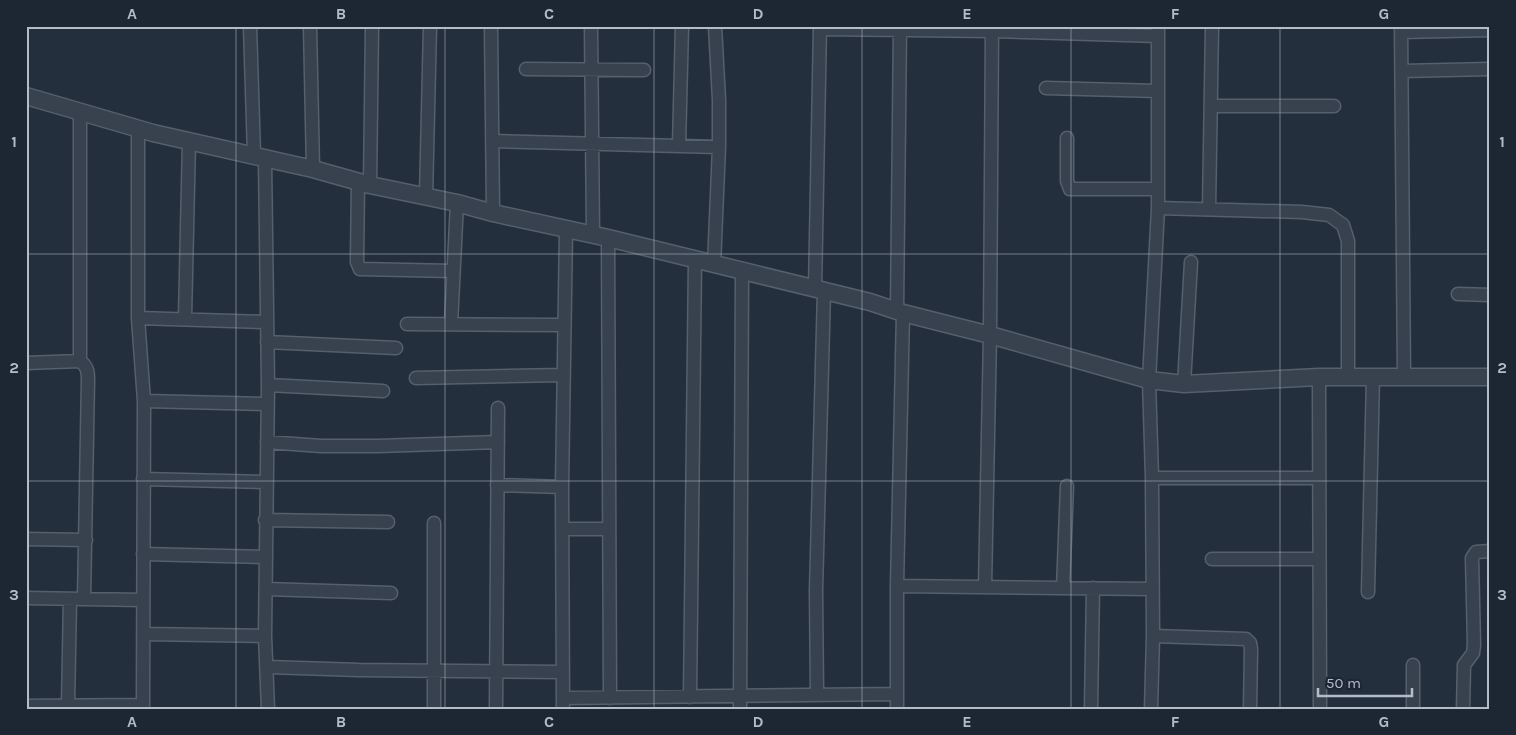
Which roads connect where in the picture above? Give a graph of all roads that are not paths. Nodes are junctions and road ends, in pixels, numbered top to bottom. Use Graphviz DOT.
graph roads {
  1 [pos="250,26"];
  2 [pos="310,26"];
  3 [pos="430,26"];
  4 [pos="491,26"];
  5 [pos="591,26"];
  6 [pos="682,26"];
  7 [pos="715,26"];
  8 [pos="1212,26"];
  9 [pos="372,27"];
  10 [pos="820,28"];
  11 [pos="900,28"];
  12 [pos="992,28"];
  13 [pos="1401,29"];
  14 [pos="1490,30"];
  15 [pos="1158,31"];
  16 [pos="526,69"];
  17 [pos="1490,69"];
  18 [pos="591,70"];
  19 [pos="644,70"];
  20 [pos="1402,72"];
  21 [pos="1046,88"];
  22 [pos="1158,91"];
  23 [pos="26,96"];
  24 [pos="1211,106"];
  25 [pos="1334,106"];
  26 [pos="80,111"];
  27 [pos="138,128"];
  28 [pos="1067,138"];
  29 [pos="189,141"];
  30 [pos="492,141"];
  31 [pos="591,143"];
  32 [pos="679,145"];
  33 [pos="719,147"];
  34 [pos="260,157"];
  35 [pos="313,169"];
  36 [pos="364,183"];
  37 [pos="1158,189"];
  38 [pos="426,196"];
  39 [pos="457,203"];
  40 [pos="1158,208"];
  41 [pos="1209,209"];
  42 [pos="493,213"];
  43 [pos="566,230"];
  44 [pos="600,237"];
  45 [pos="694,259"];
  46 [pos="1191,262"];
  47 [pos="714,264"];
  48 [pos="453,271"];
  49 [pos="742,271"];
  50 [pos="819,291"];
  51 [pos="1458,294"];
  52 [pos="1490,295"];
  53 [pos="900,312"];
  54 [pos="138,318"];
  55 [pos="184,318"];
  56 [pos="266,322"];
  57 [pos="407,324"];
  58 [pos="451,324"];
  59 [pos="564,325"];
  60 [pos="990,335"];
  61 [pos="266,342"];
  62 [pos="396,348"];
  63 [pos="80,361"];
  64 [pos="26,363"];
  65 [pos="564,375"];
  66 [pos="1373,377"];
  67 [pos="1404,377"];
  68 [pos="1490,377"];
  69 [pos="416,378"];
  70 [pos="1318,378"];
  71 [pos="1348,378"];
  72 [pos="1149,380"];
  73 [pos="1184,384"];
  74 [pos="268,385"];
  75 [pos="384,391"];
  76 [pos="144,401"];
  77 [pos="267,404"];
  78 [pos="498,408"];
  79 [pos="266,442"];
  80 [pos="498,442"];
  81 [pos="1152,478"];
  82 [pos="1318,478"];
  83 [pos="143,479"];
  84 [pos="266,482"];
  85 [pos="497,485"];
  86 [pos="1067,486"];
  87 [pos="562,487"];
  88 [pos="265,520"];
  89 [pos="388,522"];
  90 [pos="434,522"];
  91 [pos="562,529"];
  92 [pos="609,529"];
  93 [pos="26,538"];
  94 [pos="86,540"];
  95 [pos="1490,551"];
  96 [pos="143,554"];
  97 [pos="265,557"];
  98 [pos="1212,559"];
  99 [pos="1318,560"];
  100 [pos="897,586"];
  101 [pos="985,587"];
  102 [pos="1063,588"];
  103 [pos="1093,588"];
  104 [pos="266,589"];
  105 [pos="1152,589"];
  106 [pos="1368,592"];
  107 [pos="391,593"];
  108 [pos="26,598"];
  109 [pos="70,599"];
  110 [pos="84,599"];
  111 [pos="143,600"];
  112 [pos="143,634"];
  113 [pos="265,636"];
  114 [pos="1152,636"];
  115 [pos="1413,665"];
  116 [pos="268,667"];
  117 [pos="434,671"];
  118 [pos="496,672"];
  119 [pos="562,672"];
  120 [pos="897,694"];
  121 [pos="817,695"];
  122 [pos="690,697"];
  123 [pos="610,698"];
  124 [pos="563,703"];
  125 [pos="657,703"];
  126 [pos="740,703"];
  127 [pos="68,705"];
  128 [pos="26,706"];
  129 [pos="143,707"];
  130 [pos="268,709"];
  131 [pos="434,709"];
  132 [pos="496,709"];
  133 [pos="897,709"];
  134 [pos="1091,709"];
  135 [pos="1151,709"];
  136 [pos="1250,709"];
  137 [pos="1320,709"];
  138 [pos="1413,709"];
  139 [pos="1463,709"];
  1 -- 34 [label="street"];
  2 -- 35 [label="street"];
  3 -- 38 [label="street"];
  4 -- 30 [label="street"];
  5 -- 18 [label="street"];
  6 -- 32 [label="street"];
  7 -- 33 [label="street"];
  8 -- 24 [label="street"];
  9 -- 36 [label="street"];
  10 -- 11 [label="street"];
  10 -- 50 [label="street"];
  11 -- 12 [label="street"];
  11 -- 53 [label="street"];
  12 -- 15 [label="street"];
  12 -- 60 [label="street"];
  13 -- 14 [label="street"];
  13 -- 20 [label="street"];
  15 -- 22 [label="street"];
  16 -- 18 [label="street"];
  17 -- 20 [label="street"];
  18 -- 19 [label="street"];
  18 -- 31 [label="street"];
  20 -- 67 [label="street"];
  21 -- 22 [label="street"];
  22 -- 37 [label="street"];
  23 -- 26 [label="street"];
  24 -- 25 [label="street"];
  24 -- 41 [label="street"];
  26 -- 27 [label="street"];
  26 -- 63 [label="street"];
  27 -- 29 [label="street"];
  27 -- 54 [label="street"];
  28 -- 37 [label="street"];
  29 -- 34 [label="street"];
  29 -- 55 [label="street"];
  30 -- 31 [label="street"];
  30 -- 42 [label="street"];
  31 -- 32 [label="street"];
  31 -- 44 [label="street"];
  32 -- 33 [label="street"];
  33 -- 47 [label="street"];
  34 -- 35 [label="street"];
  34 -- 56 [label="street"];
  35 -- 36 [label="street"];
  36 -- 38 [label="street"];
  36 -- 48 [label="street"];
  37 -- 40 [label="street"];
  38 -- 39 [label="street"];
  39 -- 42 [label="street"];
  39 -- 48 [label="street"];
  40 -- 41 [label="street"];
  40 -- 72 [label="street"];
  41 -- 71 [label="street"];
  42 -- 43 [label="street"];
  43 -- 44 [label="street"];
  43 -- 59 [label="street"];
  44 -- 45 [label="street"];
  44 -- 92 [label="street"];
  45 -- 47 [label="street"];
  45 -- 122 [label="street"];
  46 -- 73 [label="street"];
  47 -- 49 [label="street"];
  48 -- 58 [label="street"];
  49 -- 50 [label="street"];
  49 -- 126 [label="street"];
  50 -- 53 [label="street"];
  50 -- 121 [label="street"];
  51 -- 52 [label="street"];
  53 -- 60 [label="street"];
  53 -- 100 [label="street"];
  54 -- 55 [label="street"];
  54 -- 76 [label="street"];
  55 -- 56 [label="street"];
  56 -- 61 [label="street"];
  57 -- 58 [label="street"];
  58 -- 59 [label="street"];
  59 -- 65 [label="street"];
  60 -- 72 [label="street"];
  60 -- 101 [label="street"];
  61 -- 62 [label="street"];
  61 -- 74 [label="street"];
  63 -- 64 [label="street"];
  63 -- 94 [label="street"];
  65 -- 69 [label="street"];
  65 -- 87 [label="street"];
  66 -- 67 [label="street"];
  66 -- 71 [label="street"];
  66 -- 106 [label="street"];
  67 -- 68 [label="street"];
  70 -- 71 [label="street"];
  70 -- 73 [label="street"];
  70 -- 82 [label="street"];
  72 -- 73 [label="street"];
  72 -- 81 [label="street"];
  74 -- 75 [label="street"];
  74 -- 77 [label="street"];
  76 -- 77 [label="street"];
  76 -- 83 [label="street"];
  77 -- 79 [label="street"];
  78 -- 80 [label="street"];
  79 -- 80 [label="street"];
  79 -- 84 [label="street"];
  80 -- 85 [label="street"];
  81 -- 82 [label="street"];
  81 -- 105 [label="street"];
  82 -- 99 [label="street"];
  83 -- 84 [label="street"];
  83 -- 96 [label="street"];
  84 -- 88 [label="street"];
  85 -- 87 [label="street"];
  85 -- 118 [label="street"];
  86 -- 102 [label="street"];
  87 -- 91 [label="street"];
  88 -- 89 [label="street"];
  88 -- 97 [label="street"];
  90 -- 117 [label="street"];
  91 -- 92 [label="street"];
  91 -- 119 [label="street"];
  92 -- 123 [label="street"];
  93 -- 94 [label="street"];
  94 -- 110 [label="street"];
  95 -- 139 [label="street"];
  96 -- 97 [label="street"];
  96 -- 111 [label="street"];
  97 -- 104 [label="street"];
  98 -- 99 [label="street"];
  99 -- 137 [label="street"];
  100 -- 101 [label="street"];
  100 -- 120 [label="street"];
  101 -- 102 [label="street"];
  102 -- 103 [label="street"];
  103 -- 105 [label="street"];
  103 -- 134 [label="street"];
  104 -- 107 [label="street"];
  104 -- 113 [label="street"];
  105 -- 114 [label="street"];
  108 -- 109 [label="street"];
  109 -- 110 [label="street"];
  109 -- 127 [label="street"];
  110 -- 111 [label="street"];
  111 -- 112 [label="street"];
  112 -- 113 [label="street"];
  112 -- 129 [label="street"];
  113 -- 116 [label="street"];
  114 -- 135 [label="street"];
  114 -- 136 [label="street"];
  115 -- 138 [label="street"];
  116 -- 117 [label="street"];
  116 -- 130 [label="street"];
  117 -- 118 [label="street"];
  117 -- 131 [label="street"];
  118 -- 119 [label="street"];
  118 -- 132 [label="street"];
  119 -- 124 [label="street"];
  120 -- 121 [label="street"];
  120 -- 133 [label="street"];
  121 -- 126 [label="street"];
  122 -- 125 [label="street"];
  122 -- 126 [label="street"];
  123 -- 124 [label="street"];
  123 -- 125 [label="street"];
  127 -- 128 [label="street"];
  127 -- 129 [label="street"];
}
